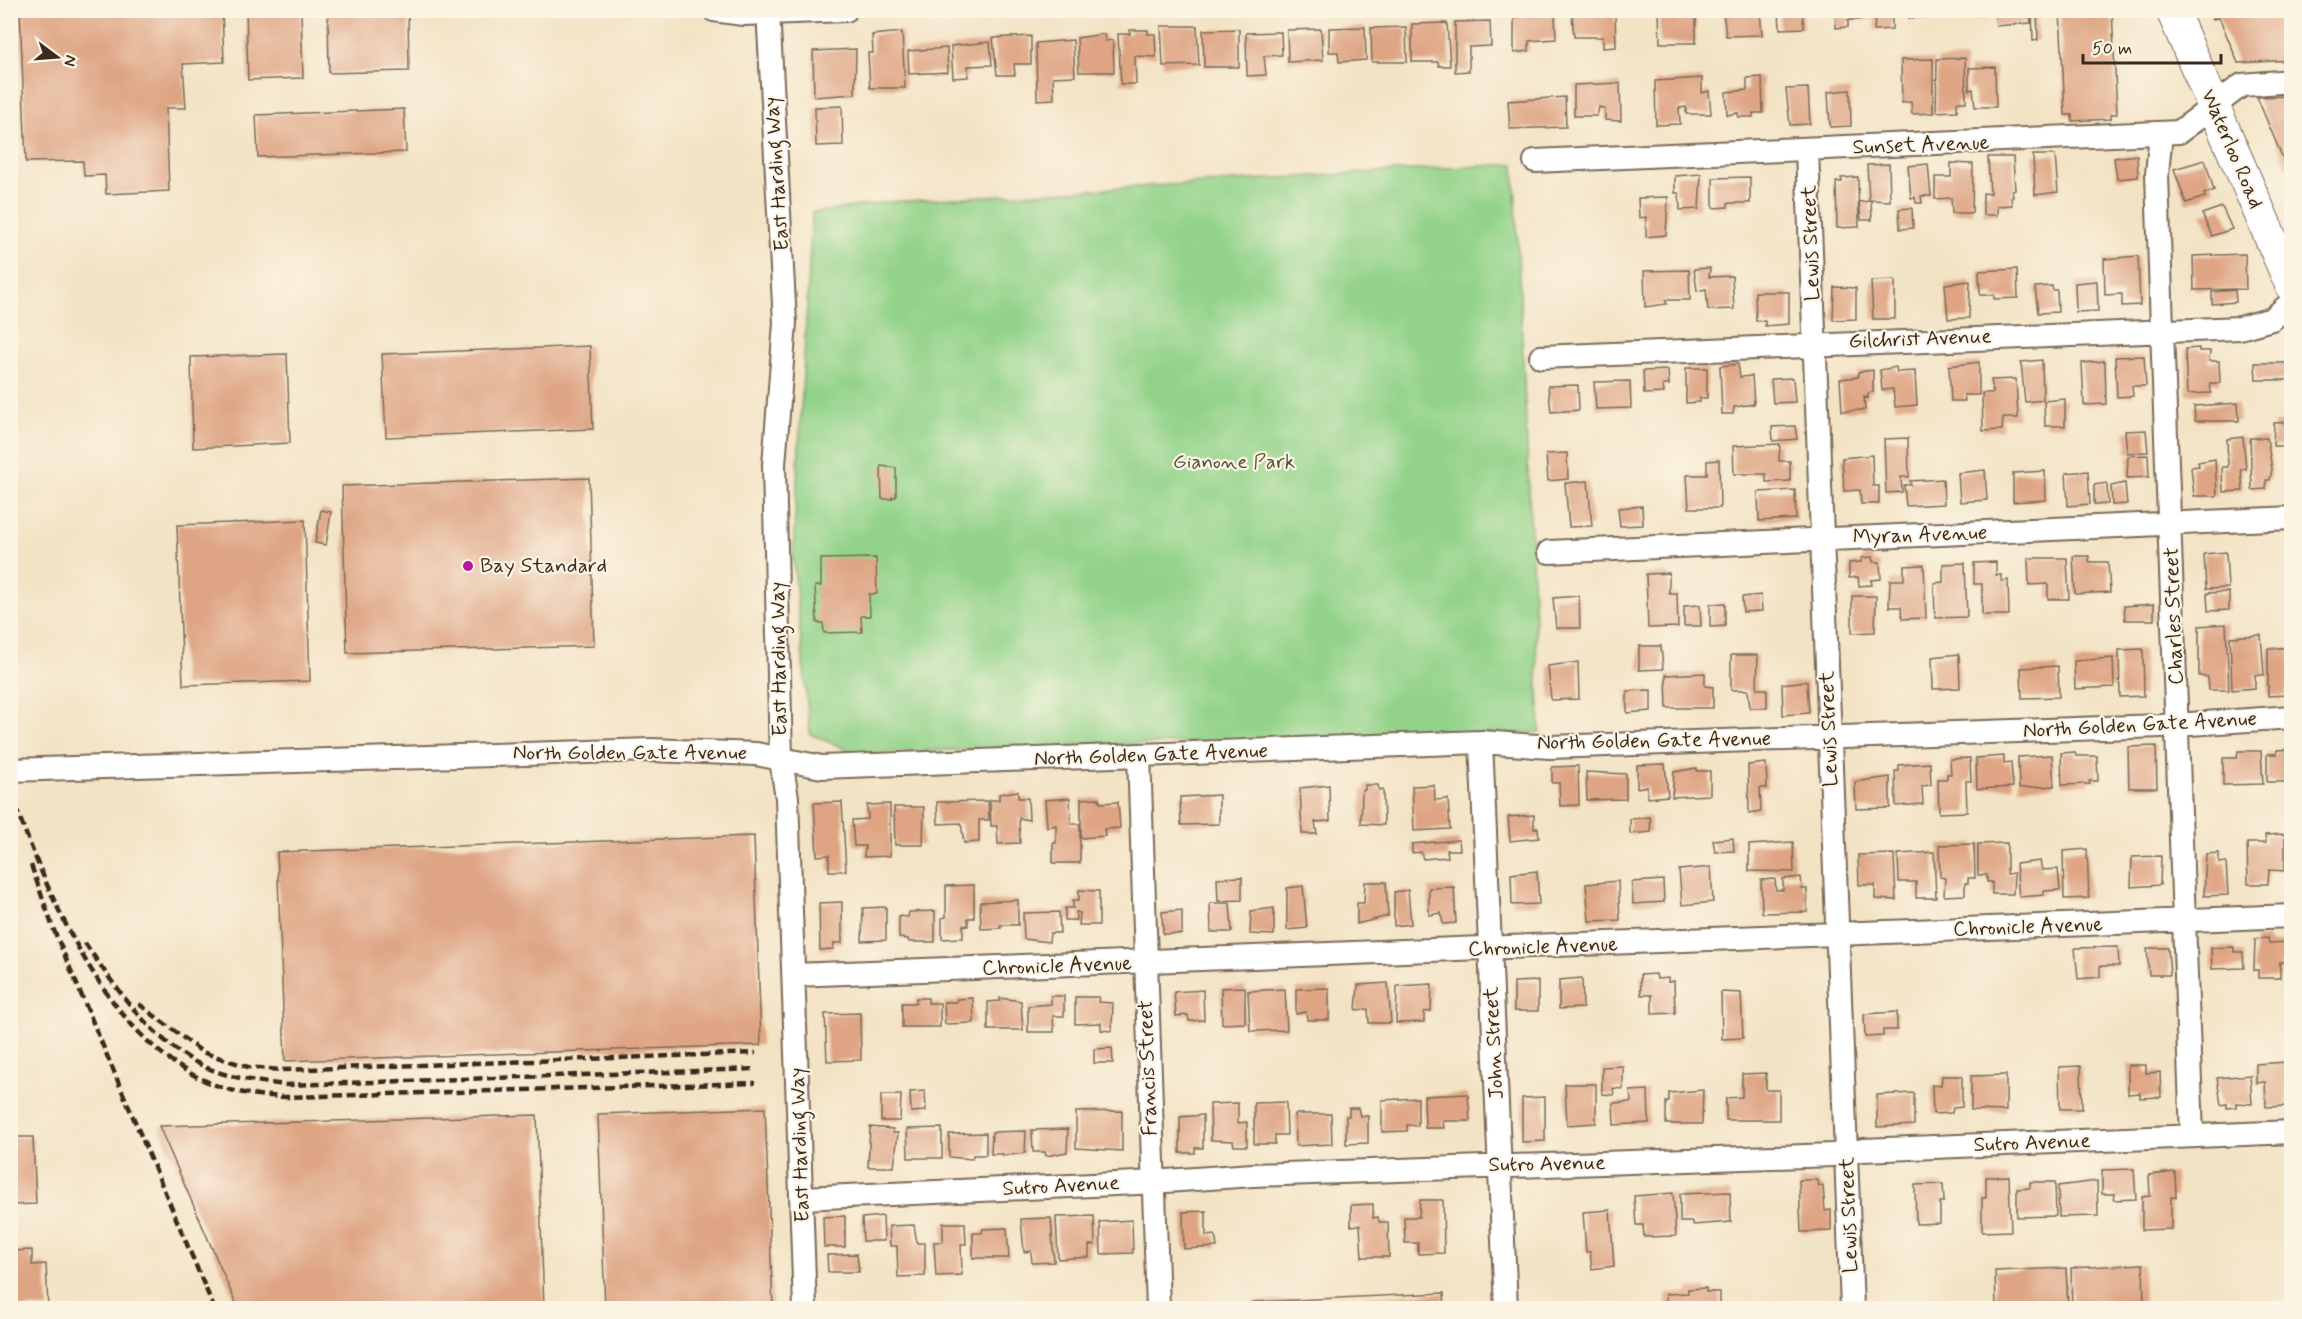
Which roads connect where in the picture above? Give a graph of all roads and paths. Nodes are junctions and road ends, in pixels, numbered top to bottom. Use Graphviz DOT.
graph roads {
  1 [pos="714,10"];
  2 [pos="846,10"];
  3 [pos="2172,10"];
  4 [pos="768,12"];
  5 [pos="2292,81"];
  6 [pos="2214,107"];
  7 [pos="2161,133"];
  8 [pos="1807,150"];
  9 [pos="1535,161"];
  10 [pos="2292,287"];
  11 [pos="2292,302"];
  12 [pos="2162,329"];
  13 [pos="1815,346"];
  14 [pos="1541,357"];
  15 [pos="2292,518"];
  16 [pos="2170,525"];
  17 [pos="1823,538"];
  18 [pos="1549,552"];
  19 [pos="2292,717"];
  20 [pos="2178,724"];
  21 [pos="1829,737"];
  22 [pos="1481,742"];
  23 [pos="1138,755"];
  24 [pos="781,760"];
  25 [pos="10,770"];
  26 [pos="2292,916"];
  27 [pos="2186,920"];
  28 [pos="1837,935"];
  29 [pos="1490,950"];
  30 [pos="1144,963"];
  31 [pos="794,975"];
  32 [pos="2292,1132"];
  33 [pos="2192,1136"];
  34 [pos="1846,1152"];
  35 [pos="1501,1165"];
  36 [pos="1153,1181"];
  37 [pos="802,1198"];
  38 [pos="805,1308"];
  39 [pos="1158,1308"];
  40 [pos="1506,1308"];
  41 [pos="1852,1308"];
  1 -- 4 [label="street"];
  2 -- 4 [label="street"];
  3 -- 6 [label="main road, Waterloo Road"];
  4 -- 24 [label="street, East Harding Way"];
  5 -- 6 [label="street, Sunset Avenue"];
  6 -- 7 [label="street, Sunset Avenue"];
  6 -- 10 [label="main road, Waterloo Road"];
  7 -- 8 [label="street, Sunset Avenue"];
  7 -- 12 [label="street, Charles Street"];
  8 -- 9 [label="street, Sunset Avenue"];
  8 -- 13 [label="street, Lewis Street"];
  11 -- 12 [label="street, Gilchrist Avenue"];
  12 -- 13 [label="street, Gilchrist Avenue"];
  12 -- 16 [label="street, Charles Street"];
  13 -- 14 [label="street, Gilchrist Avenue"];
  13 -- 17 [label="street, Lewis Street"];
  15 -- 16 [label="street, Myran Avenue"];
  16 -- 17 [label="street, Myran Avenue"];
  16 -- 20 [label="street, Charles Street"];
  17 -- 18 [label="street, Myran Avenue"];
  17 -- 21 [label="street, Lewis Street"];
  19 -- 20 [label="street, North Golden Gate Avenue"];
  20 -- 21 [label="street, North Golden Gate Avenue"];
  20 -- 27 [label="street, Charles Street"];
  21 -- 22 [label="street, North Golden Gate Avenue"];
  21 -- 28 [label="street, Lewis Street"];
  22 -- 23 [label="street, North Golden Gate Avenue"];
  22 -- 29 [label="street, John Street"];
  23 -- 24 [label="street, North Golden Gate Avenue"];
  23 -- 30 [label="street, Francis Street"];
  24 -- 25 [label="street, North Golden Gate Avenue"];
  24 -- 31 [label="street, East Harding Way"];
  26 -- 27 [label="street, Chronicle Avenue"];
  27 -- 28 [label="street, Chronicle Avenue"];
  27 -- 33 [label="street, Charles Street"];
  28 -- 29 [label="street, Chronicle Avenue"];
  28 -- 34 [label="street, Lewis Street"];
  29 -- 30 [label="street, Chronicle Avenue"];
  29 -- 35 [label="street, John Street"];
  30 -- 31 [label="street, Chronicle Avenue"];
  30 -- 36 [label="street, Francis Street"];
  31 -- 37 [label="street, East Harding Way"];
  32 -- 33 [label="street, Sutro Avenue"];
  33 -- 34 [label="street, Sutro Avenue"];
  34 -- 35 [label="street, Sutro Avenue"];
  34 -- 41 [label="street, Lewis Street"];
  35 -- 36 [label="street, Sutro Avenue"];
  35 -- 40 [label="street, John Street"];
  36 -- 37 [label="street, Sutro Avenue"];
  36 -- 39 [label="street, Francis Street"];
  37 -- 38 [label="street, East Harding Way"];
}
